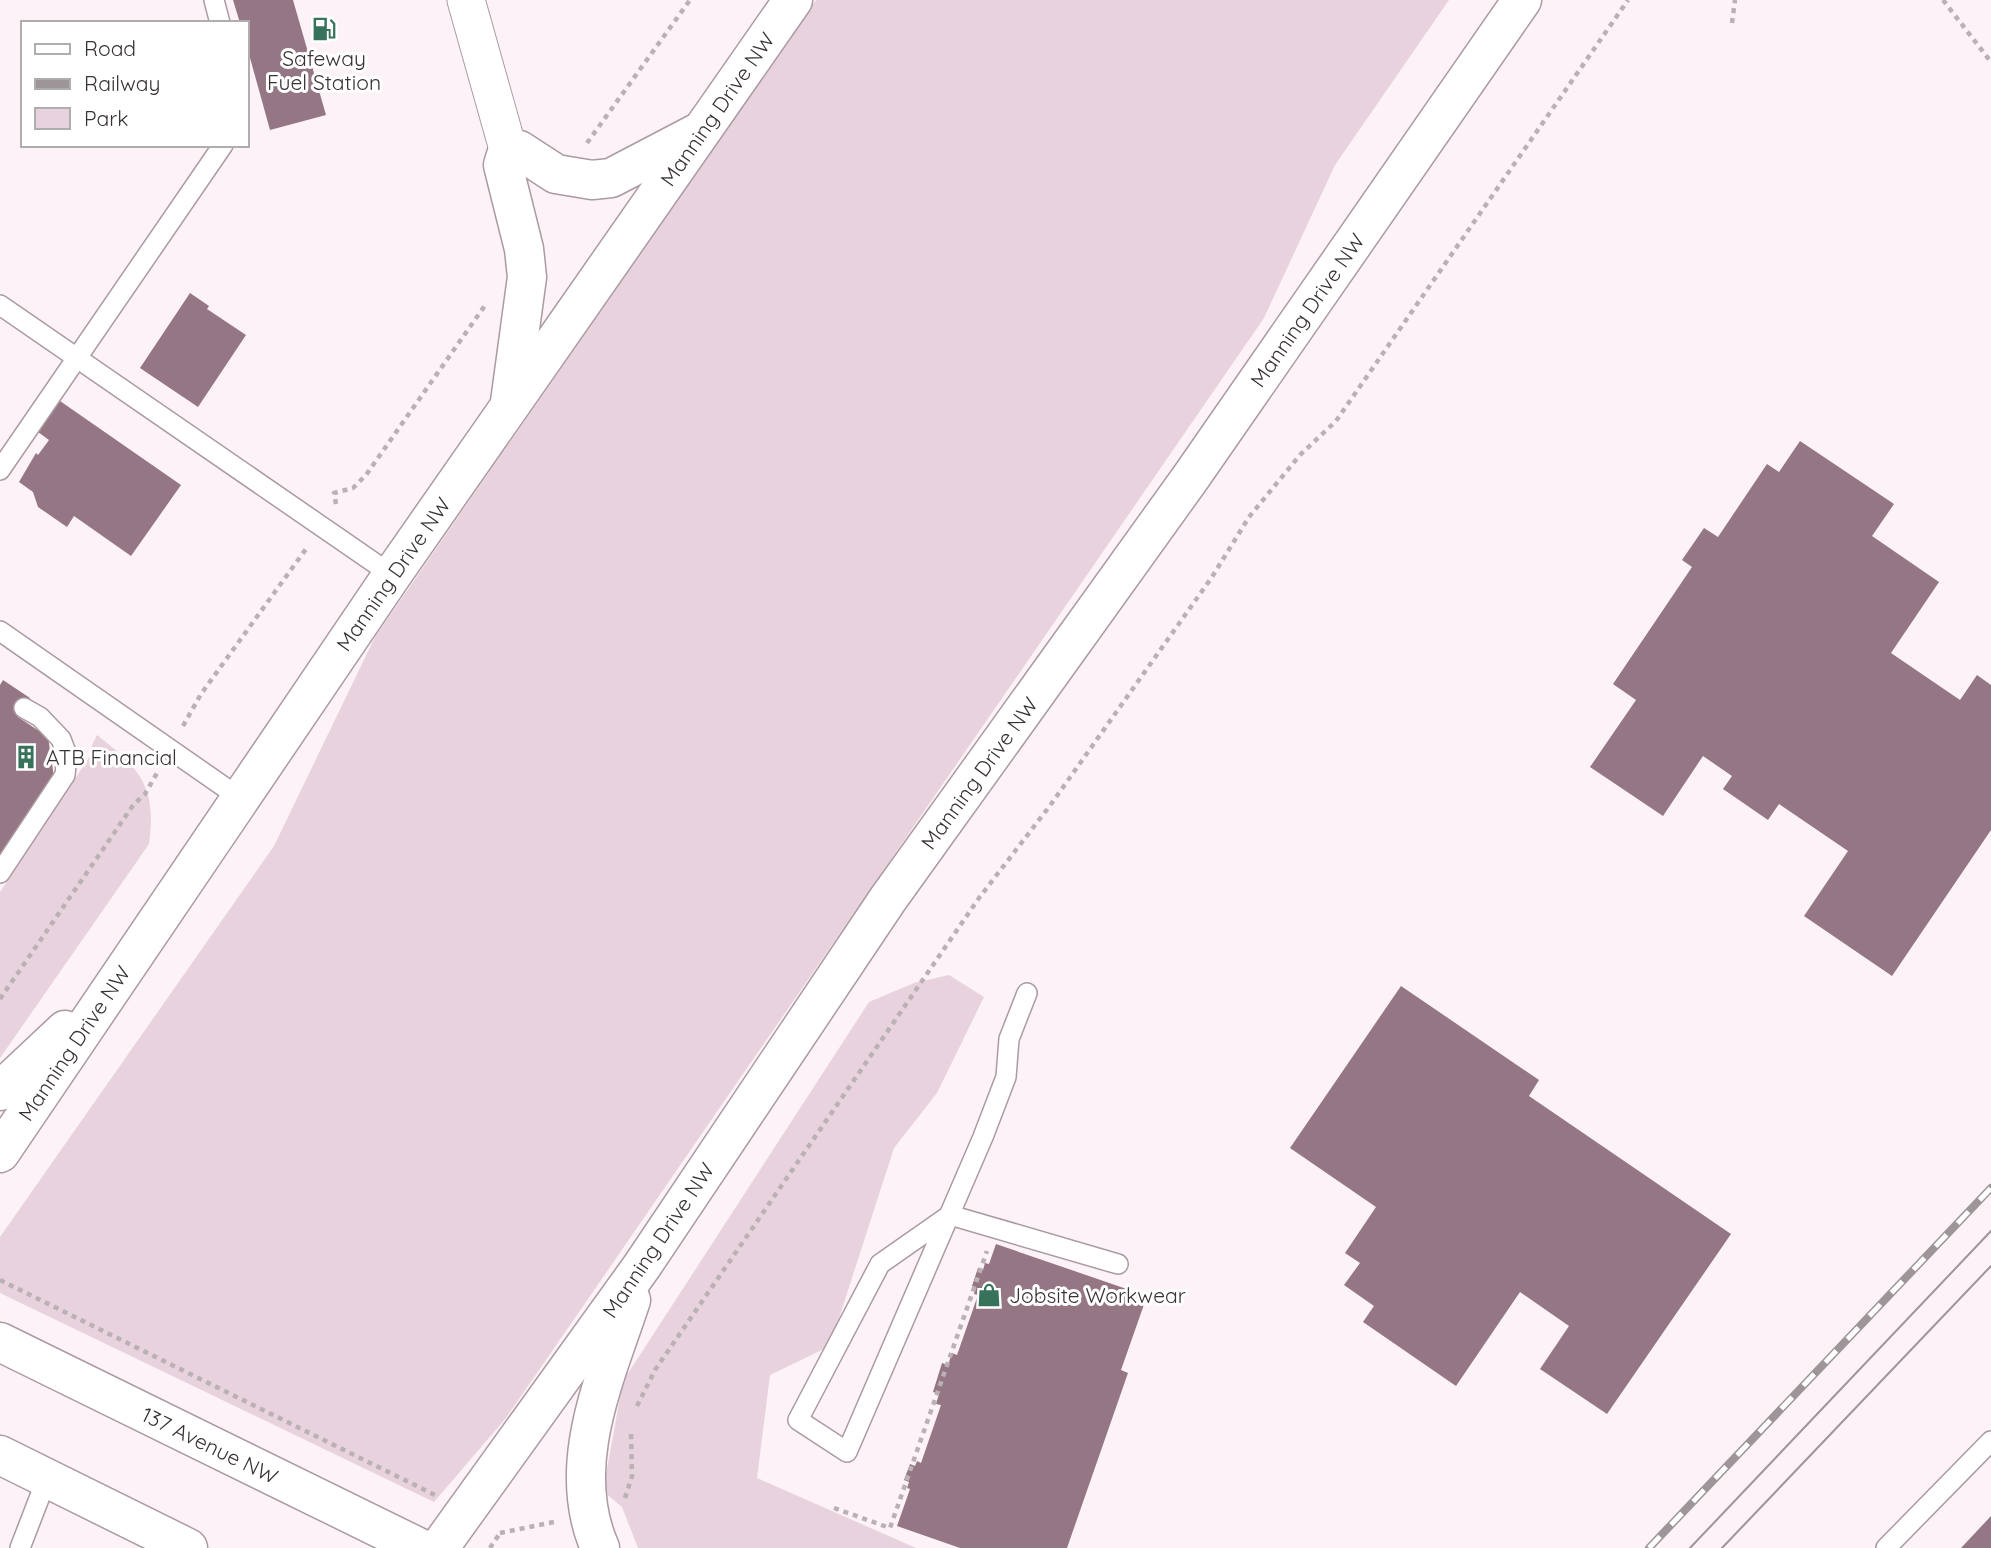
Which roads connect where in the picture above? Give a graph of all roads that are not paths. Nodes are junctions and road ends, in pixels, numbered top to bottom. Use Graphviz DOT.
graph roads {
  1 [pos="214,0"];
  2 [pos="466,0"];
  3 [pos="793,0"];
  4 [pos="1522,0"];
  5 [pos="219,21"];
  6 [pos="703,130"];
  7 [pos="222,147"];
  8 [pos="508,149"];
  9 [pos="0,305"];
  10 [pos="77,358"];
  11 [pos="509,407"];
  12 [pos="0,470"];
  13 [pos="392,575"];
  14 [pos="0,631"];
  15 [pos="24,708"];
  16 [pos="240,797"];
  17 [pos="0,873"];
  18 [pos="115,983"];
  19 [pos="1027,993"];
  20 [pos="0,1091"];
  21 [pos="0,1153"];
  22 [pos="950,1214"];
  23 [pos="1118,1264"];
  24 [pos="642,1266"];
  25 [pos="0,1342"];
  26 [pos="1991,1441"];
  27 [pos="0,1455"];
  28 [pos="47,1478"];
  29 [pos="20,1548"];
  30 [pos="188,1548"];
  31 [pos="420,1548"];
  32 [pos="439,1548"];
  33 [pos="600,1548"];
  34 [pos="1886,1548"];
  1 -- 5 [label="lane"];
  2 -- 8 [label="street"];
  3 -- 6 [label="main road, Manning Drive NW"];
  4 -- 24 [label="main road, Manning Drive NW"];
  6 -- 8 [label="main road"];
  6 -- 11 [label="main road, Manning Drive NW"];
  7 -- 10 [label="lane"];
  8 -- 11 [label="main road"];
  9 -- 10 [label="lane"];
  10 -- 12 [label="lane"];
  10 -- 13 [label="lane"];
  11 -- 13 [label="main road, Manning Drive NW"];
  13 -- 16 [label="main road, Manning Drive NW"];
  14 -- 16 [label="lane"];
  15 -- 17 [label="lane"];
  16 -- 18 [label="main road, Manning Drive NW"];
  18 -- 20 [label="main road"];
  18 -- 21 [label="main road, Manning Drive NW"];
  19 -- 22 [label="lane"];
  22 -- 22 [label="lane"];
  22 -- 23 [label="lane"];
  24 -- 32 [label="main road, Manning Drive NW"];
  24 -- 33 [label="main road"];
  25 -- 31 [label="main road, 137 Avenue NW"];
  26 -- 34 [label="lane"];
  27 -- 28 [label="main road"];
  28 -- 29 [label="lane"];
  28 -- 30 [label="main road"];
}
